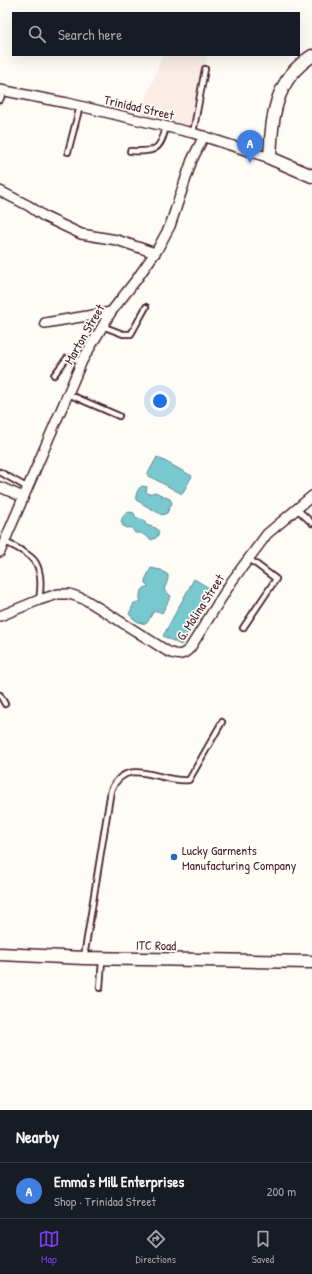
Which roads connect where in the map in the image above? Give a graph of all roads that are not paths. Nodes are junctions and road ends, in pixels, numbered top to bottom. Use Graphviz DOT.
graph roads {
  1 [pos="312,56"];
  2 [pos="205,69"];
  3 [pos="2,90"];
  4 [pos="0,100"];
  5 [pos="80,106"];
  6 [pos="166,127"];
  7 [pos="193,133"];
  8 [pos="204,136"];
  9 [pos="130,151"];
  10 [pos="68,152"];
  11 [pos="270,158"];
  12 [pos="310,172"];
  13 [pos="0,191"];
  14 [pos="155,253"];
  15 [pos="146,307"];
  16 [pos="111,312"];
  17 [pos="45,323"];
  18 [pos="102,326"];
  19 [pos="82,361"];
  20 [pos="54,375"];
  21 [pos="68,394"];
  22 [pos="119,416"];
  23 [pos="0,472"];
  24 [pos="0,487"];
  25 [pos="28,488"];
  26 [pos="312,496"];
  27 [pos="23,497"];
  28 [pos="297,509"];
  29 [pos="312,523"];
  30 [pos="5,542"];
  31 [pos="0,552"];
  32 [pos="248,558"];
  33 [pos="39,600"];
  34 [pos="0,616"];
  35 [pos="243,628"];
  36 [pos="0,695"];
  37 [pos="5,704"];
  38 [pos="222,722"];
  39 [pos="0,954"];
  40 [pos="84,958"];
  41 [pos="102,958"];
  42 [pos="312,962"];
  43 [pos="100,988"];
  1 -- 11 [label="street"];
  2 -- 7 [label="lane"];
  3 -- 4 [label="lane"];
  3 -- 5 [label="street, Trinidad Street"];
  5 -- 6 [label="street, Trinidad Street"];
  5 -- 10 [label="lane"];
  6 -- 7 [label="street, Trinidad Street"];
  6 -- 9 [label="lane"];
  7 -- 8 [label="street, Trinidad Street"];
  8 -- 11 [label="street, Trinidad Street"];
  8 -- 14 [label="street, Marton Street"];
  11 -- 12 [label="street"];
  13 -- 14 [label="street"];
  14 -- 16 [label="street, Marton Street"];
  15 -- 18 [label="lane"];
  16 -- 17 [label="street"];
  16 -- 18 [label="street, Marton Street"];
  18 -- 19 [label="street, Marton Street"];
  19 -- 20 [label="lane"];
  19 -- 21 [label="street, Marton Street"];
  21 -- 22 [label="lane"];
  21 -- 25 [label="street, Marton Street"];
  23 -- 25 [label="lane"];
  24 -- 27 [label="street"];
  25 -- 27 [label="street, Marton Street"];
  26 -- 28 [label="street, G. Molina Street"];
  27 -- 30 [label="street, Marton Street"];
  28 -- 29 [label="lane"];
  28 -- 32 [label="street, G. Molina Street"];
  30 -- 31 [label="street, Marton Street"];
  30 -- 33 [label="lane"];
  32 -- 33 [label="street, G. Molina Street"];
  32 -- 35 [label="lane"];
  33 -- 34 [label="street, G. Molina Street"];
  36 -- 37 [label="lane"];
  38 -- 40 [label="lane"];
  39 -- 40 [label="street, ITC Road"];
  40 -- 41 [label="street, ITC Road"];
  41 -- 42 [label="street, ITC Road"];
  41 -- 43 [label="lane"];
}
